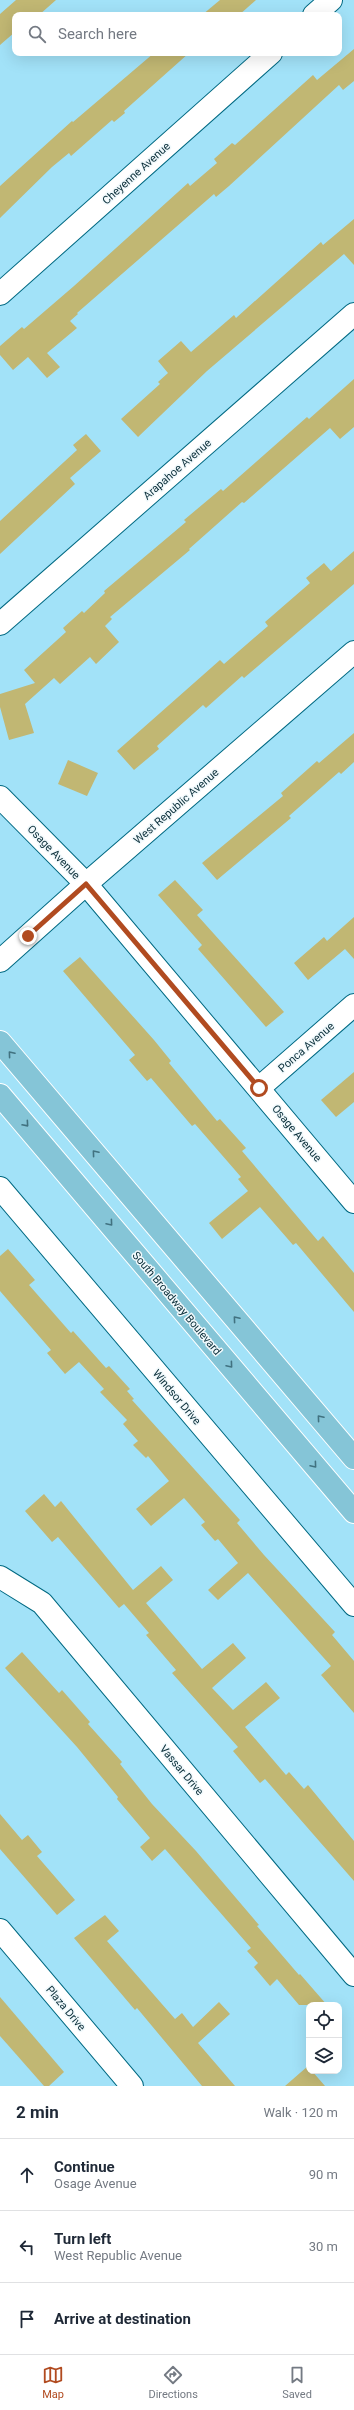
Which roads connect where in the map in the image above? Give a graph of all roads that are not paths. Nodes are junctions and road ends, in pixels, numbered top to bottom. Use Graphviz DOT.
graph roads {
  1 [pos="331,0"];
  2 [pos="317,12"];
  3 [pos="268,56"];
  4 [pos="0,294"];
  5 [pos="354,314"];
  6 [pos="0,624"];
  7 [pos="354,652"];
  8 [pos="0,797"];
  9 [pos="86,884"];
  10 [pos="0,961"];
  11 [pos="354,1005"];
  12 [pos="0,1042"];
  13 [pos="259,1088"];
  14 [pos="0,1095"];
  15 [pos="0,1188"];
  16 [pos="354,1202"];
  17 [pos="354,1458"];
  18 [pos="354,1512"];
  19 [pos="0,1577"];
  20 [pos="354,1605"];
  21 [pos="0,1930"];
  22 [pos="354,1975"];
  23 [pos="132,2086"];
  1 -- 2 [label="street"];
  3 -- 4 [label="street, Cheyenne Avenue"];
  5 -- 6 [label="street, Arapahoe Avenue"];
  7 -- 9 [label="street, West Republic Avenue"];
  8 -- 9 [label="street, Osage Avenue"];
  9 -- 10 [label="street, West Republic Avenue"];
  9 -- 13 [label="street, Osage Avenue"];
  11 -- 13 [label="street, Ponca Avenue"];
  17 -- 12 [label="main road, one-way"];
  13 -- 16 [label="street, Osage Avenue"];
  14 -- 18 [label="main road, South Broadway Boulevard, one-way"];
  15 -- 20 [label="street, Windsor Drive"];
  19 -- 22 [label="street, Vassar Drive"];
  21 -- 23 [label="street, Plaza Drive"];
}
